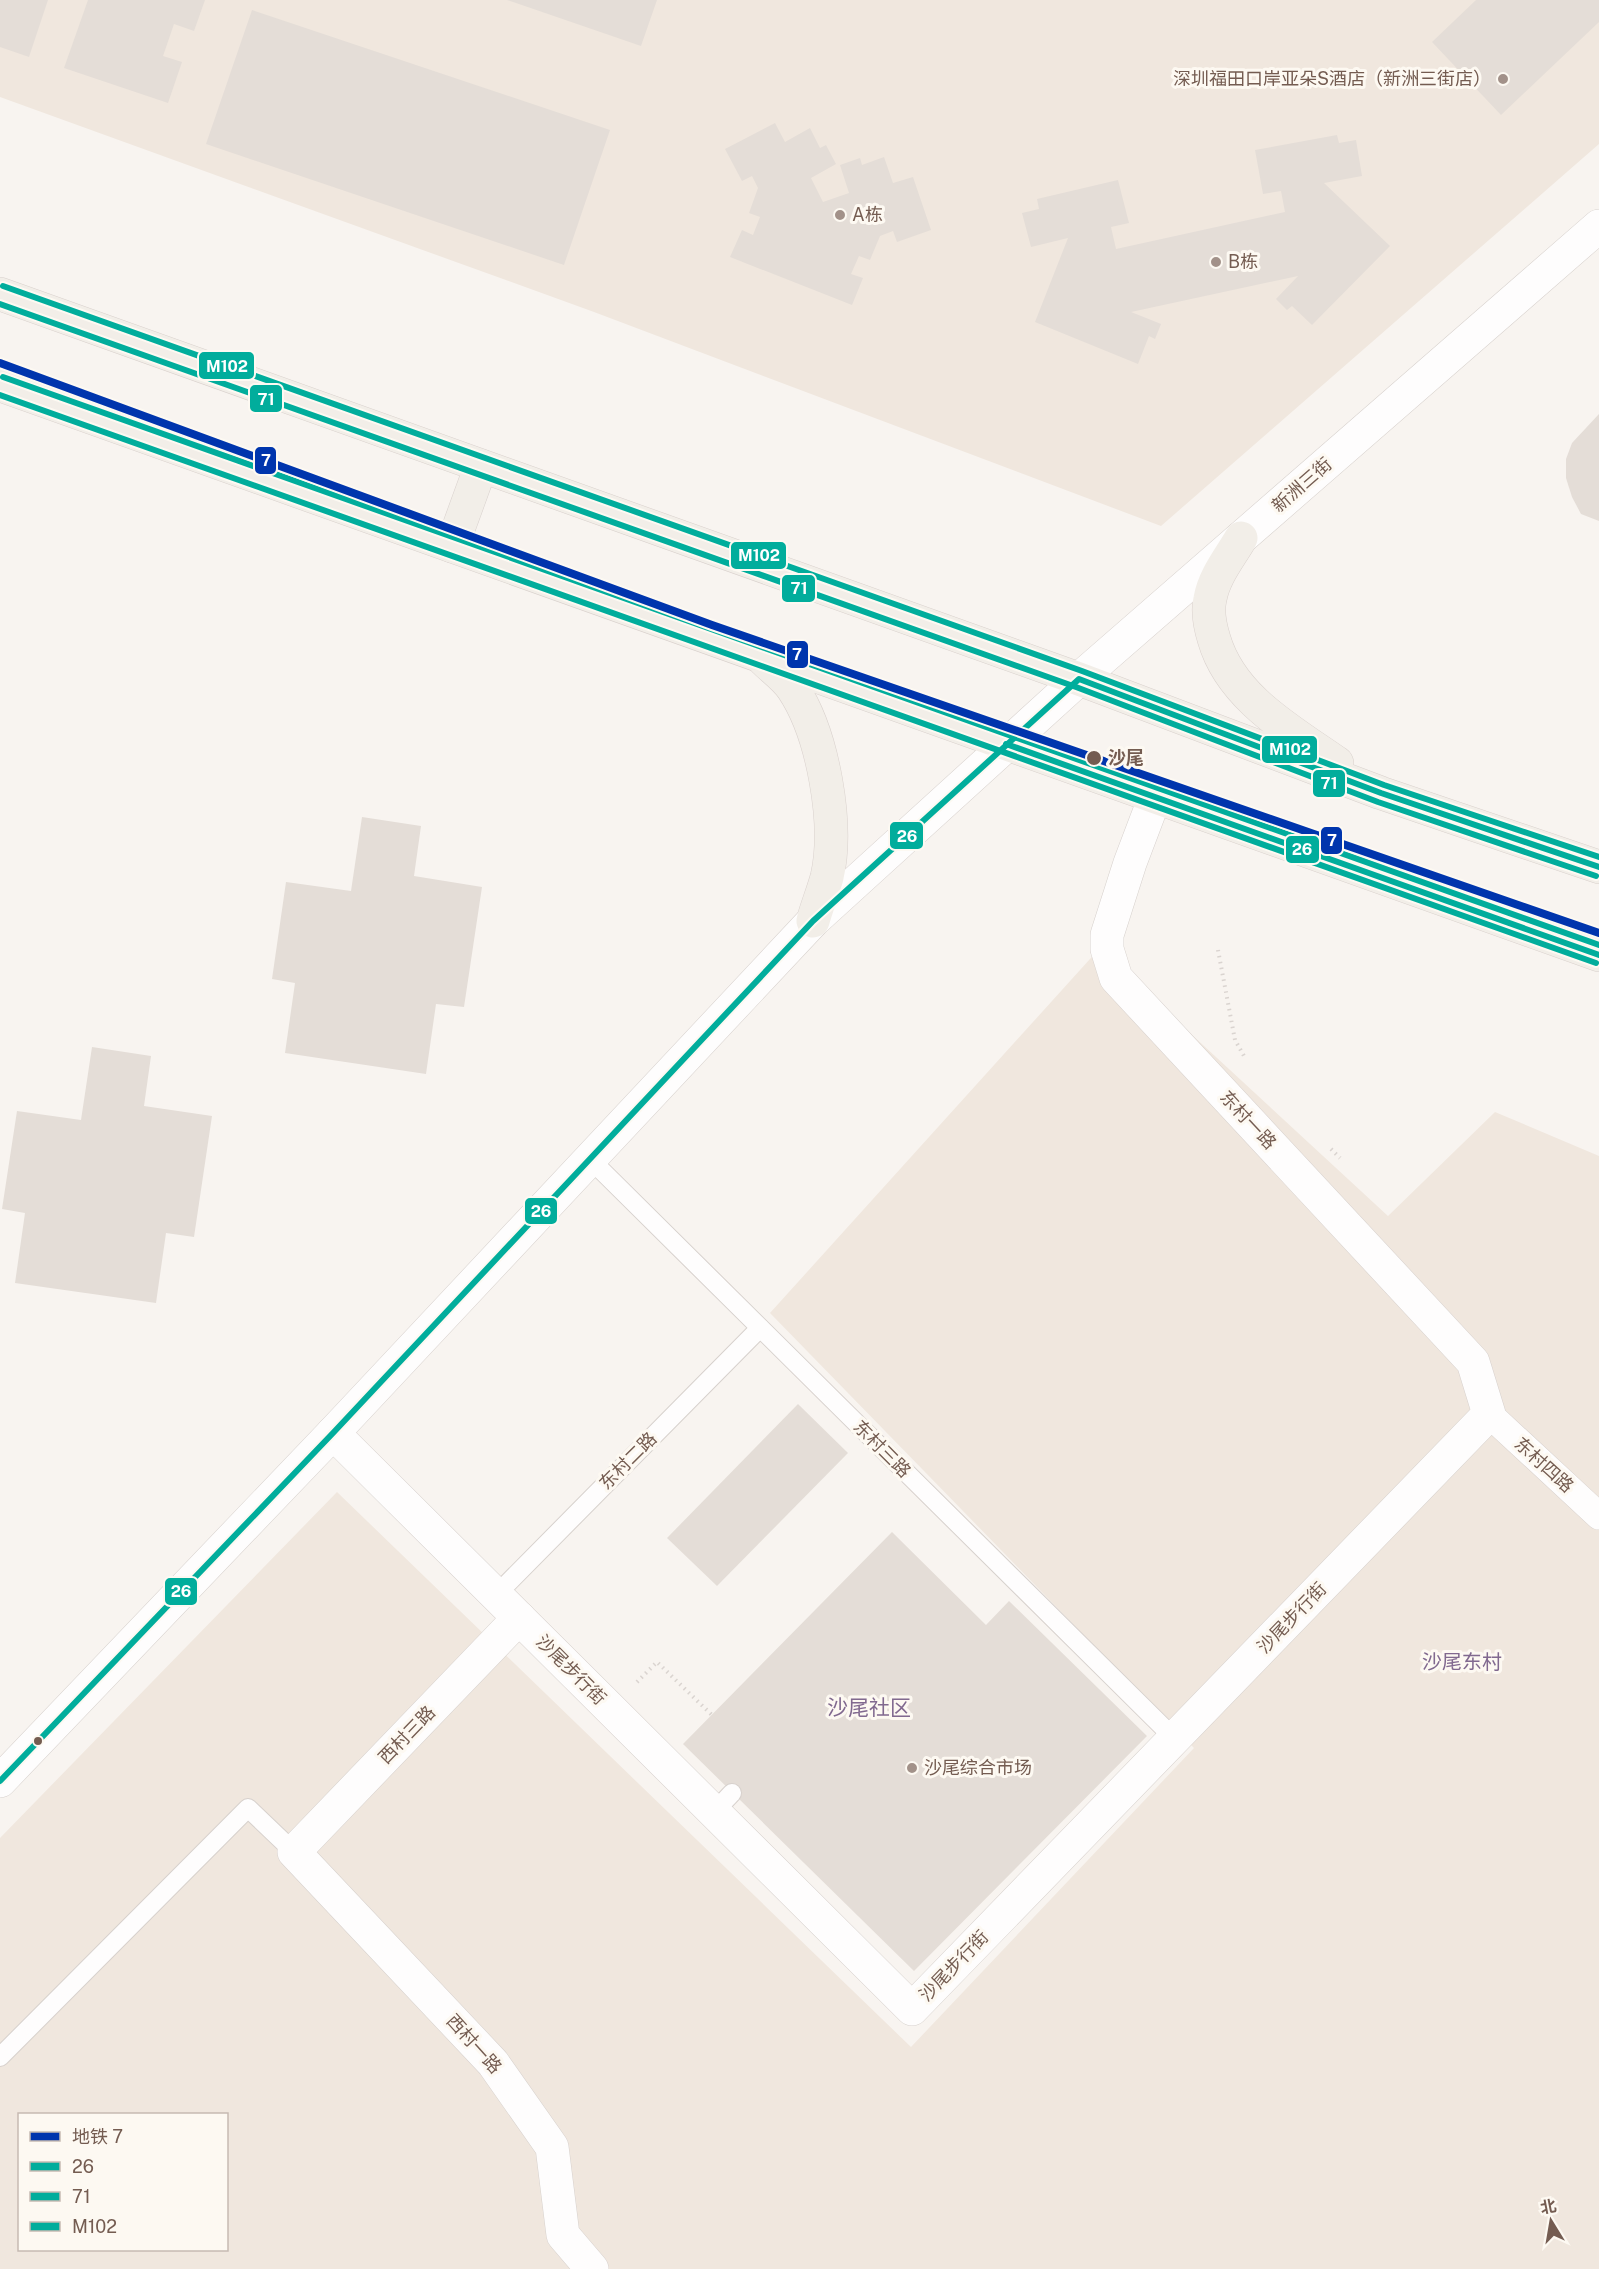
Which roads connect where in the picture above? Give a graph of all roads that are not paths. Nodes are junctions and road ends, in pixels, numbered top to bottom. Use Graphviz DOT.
graph roads {
  1 [pos="1599,226"];
  2 [pos="0,294"];
  3 [pos="0,385"];
  4 [pos="481,465"];
  5 [pos="1241,538"];
  6 [pos="452,546"];
  7 [pos="760,656"];
  8 [pos="1079,679"];
  9 [pos="1006,744"];
  10 [pos="1381,793"];
  11 [pos="1155,797"];
  12 [pos="1599,867"];
  13 [pos="813,921"];
  14 [pos="1599,955"];
  15 [pos="590,1159"];
  16 [pos="760,1328"];
  17 [pos="1489,1414"];
  18 [pos="333,1433"];
  19 [pos="1599,1515"];
  20 [pos="496,1595"];
  21 [pos="519,1618"];
  22 [pos="1175,1739"];
  23 [pos="0,1781"];
  24 [pos="294,1852"];
  25 [pos="0,2056"];
  26 [pos="592,2269"];
  1 -- 5 [label="street, 新洲三街"];
  2 -- 4 [label="main road"];
  3 -- 6 [label="main road"];
  4 -- 6 [label="main road"];
  4 -- 8 [label="main road"];
  5 -- 8 [label="street, 新洲三街"];
  5 -- 10 [label="main road"];
  6 -- 7 [label="main road"];
  7 -- 9 [label="main road"];
  7 -- 13 [label="main road"];
  8 -- 9 [label="street, 新洲三街"];
  8 -- 10 [label="main road"];
  9 -- 11 [label="main road"];
  9 -- 13 [label="street, 新洲三街"];
  10 -- 12 [label="main road"];
  11 -- 14 [label="main road"];
  11 -- 17 [label="street, 东村一路"];
  13 -- 15 [label="street, 新洲三街"];
  15 -- 16 [label="lane, 东村三路"];
  15 -- 18 [label="street, 新洲三街"];
  16 -- 20 [label="lane, 东村二路"];
  16 -- 22 [label="lane, 东村三路"];
  17 -- 19 [label="street, 东村四路"];
  17 -- 22 [label="street, 沙尾步行街"];
  18 -- 20 [label="street, 沙尾步行街"];
  18 -- 23 [label="street, 新洲三街"];
  20 -- 21 [label="street, 沙尾步行街"];
  21 -- 22 [label="street, 沙尾步行街"];
  21 -- 24 [label="street, 西村三路"];
  24 -- 25 [label="lane"];
  24 -- 26 [label="street, 西村一路"];
}
